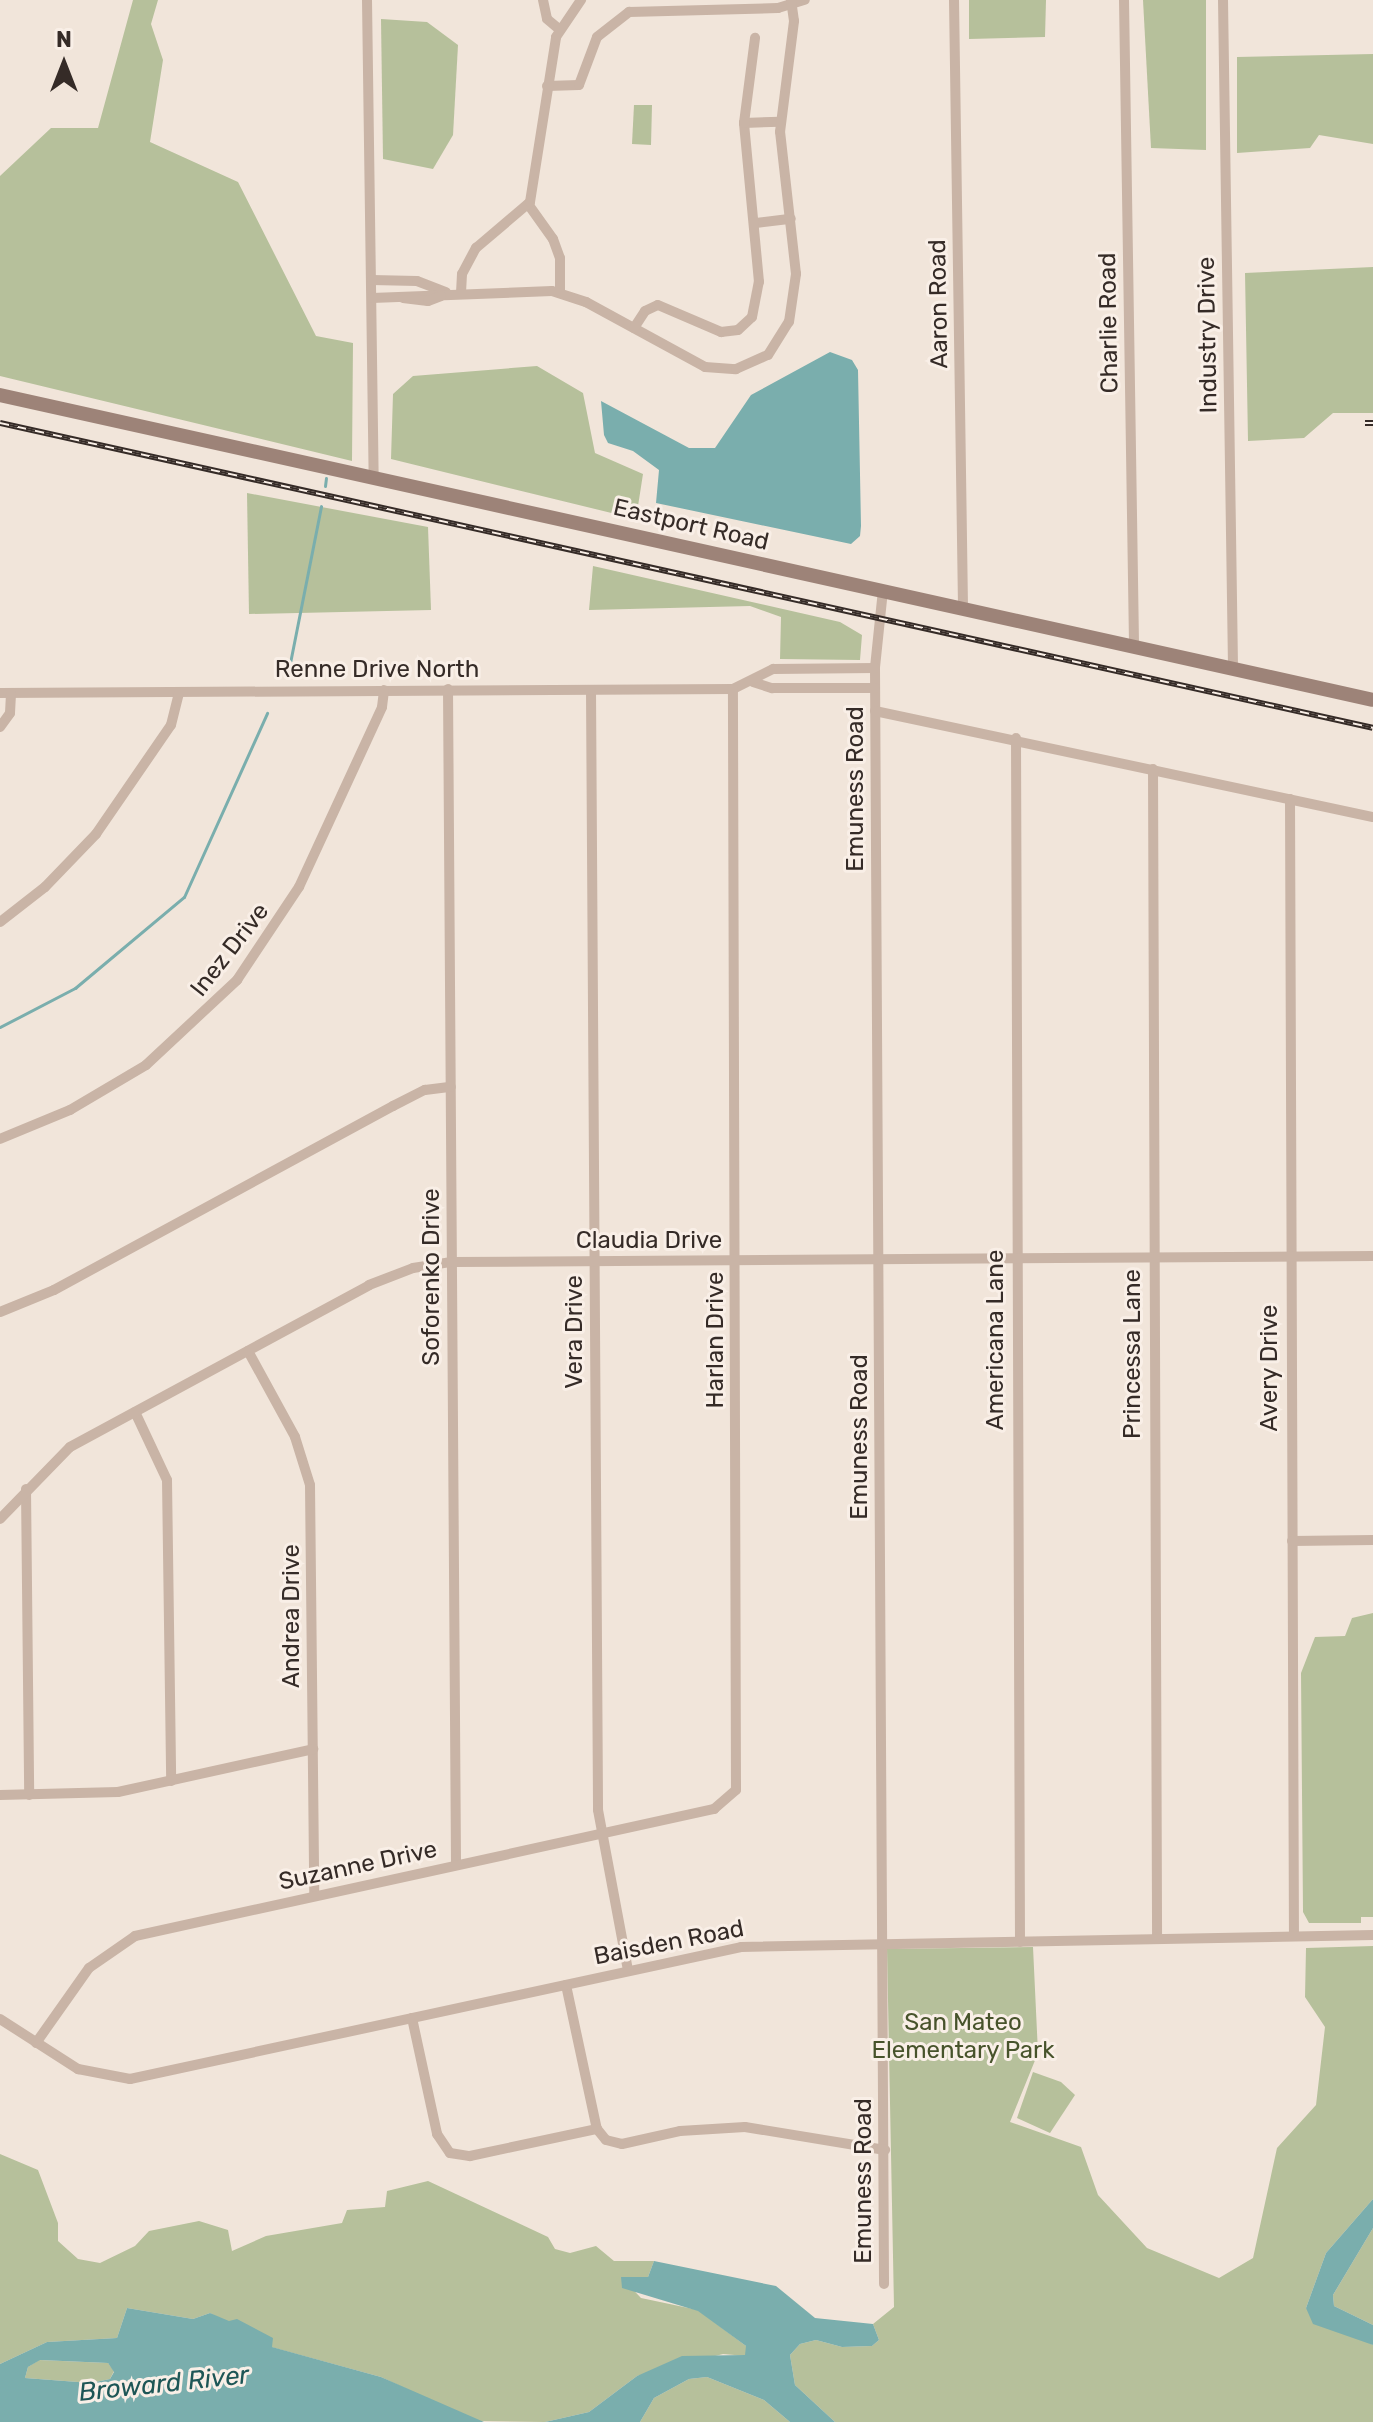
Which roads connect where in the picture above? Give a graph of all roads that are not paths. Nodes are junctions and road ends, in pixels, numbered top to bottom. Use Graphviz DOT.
graph roads {
  1 [pos="367,0"];
  2 [pos="543,0"];
  3 [pos="581,0"];
  4 [pos="805,0"];
  5 [pos="954,0"];
  6 [pos="1124,0"];
  7 [pos="1223,0"];
  8 [pos="792,2"];
  9 [pos="634,5"];
  10 [pos="560,30"];
  11 [pos="755,38"];
  12 [pos="547,86"];
  13 [pos="780,122"];
  14 [pos="744,123"];
  15 [pos="528,204"];
  16 [pos="791,219"];
  17 [pos="756,223"];
  18 [pos="372,280"];
  19 [pos="560,292"];
  20 [pos="447,293"];
  21 [pos="461,293"];
  22 [pos="372,298"];
  23 [pos="634,328"];
  24 [pos="0,395"];
  25 [pos="374,478"];
  26 [pos="883,590"];
  27 [pos="963,608"];
  28 [pos="1134,646"];
  29 [pos="875,668"];
  30 [pos="1233,668"];
  31 [pos="753,682"];
  32 [pos="875,688"];
  33 [pos="448,689"];
  34 [pos="733,689"];
  35 [pos="384,690"];
  36 [pos="591,690"];
  37 [pos="179,692"];
  38 [pos="6,693"];
  39 [pos="1373,700"];
  40 [pos="875,711"];
  41 [pos="0,727"];
  42 [pos="1016,738"];
  43 [pos="1153,769"];
  44 [pos="1290,799"];
  45 [pos="1373,817"];
  46 [pos="0,922"];
  47 [pos="451,1087"];
  48 [pos="0,1139"];
  49 [pos="1290,1256"];
  50 [pos="1373,1256"];
  51 [pos="1015,1258"];
  52 [pos="1152,1258"];
  53 [pos="879,1259"];
  54 [pos="736,1260"];
  55 [pos="595,1261"];
  56 [pos="452,1262"];
  57 [pos="0,1312"];
  58 [pos="248,1351"];
  59 [pos="135,1412"];
  60 [pos="26,1489"];
  61 [pos="0,1519"];
  62 [pos="1373,1540"];
  63 [pos="1292,1541"];
  64 [pos="313,1749"];
  65 [pos="171,1781"];
  66 [pos="0,1795"];
  67 [pos="29,1795"];
  68 [pos="732,1798"];
  69 [pos="599,1833"];
  70 [pos="456,1865"];
  71 [pos="314,1896"];
  72 [pos="1373,1935"];
  73 [pos="1294,1936"];
  74 [pos="1157,1938"];
  75 [pos="1020,1942"];
  76 [pos="883,1943"];
  77 [pos="628,1970"];
  78 [pos="566,1985"];
  79 [pos="412,2018"];
  80 [pos="0,2019"];
  81 [pos="36,2043"];
  82 [pos="597,2129"];
  83 [pos="885,2150"];
  84 [pos="884,2284"];
  1 -- 18 [label="street"];
  2 -- 10 [label="street"];
  3 -- 10 [label="street"];
  4 -- 8 [label="street"];
  5 -- 27 [label="street, Aaron Road"];
  6 -- 28 [label="street, Charlie Road"];
  7 -- 30 [label="street, Industry Drive"];
  8 -- 9 [label="street"];
  8 -- 13 [label="street"];
  9 -- 12 [label="street"];
  10 -- 12 [label="street"];
  11 -- 14 [label="street"];
  12 -- 15 [label="street"];
  13 -- 14 [label="street"];
  13 -- 16 [label="street"];
  14 -- 17 [label="street"];
  15 -- 19 [label="street"];
  15 -- 21 [label="street"];
  16 -- 17 [label="street"];
  16 -- 23 [label="street"];
  17 -- 23 [label="street"];
  18 -- 20 [label="street"];
  18 -- 22 [label="street"];
  19 -- 21 [label="street"];
  19 -- 23 [label="street"];
  20 -- 21 [label="street"];
  20 -- 22 [label="street"];
  22 -- 25 [label="street"];
  24 -- 25 [label="street, Eastport Road"];
  25 -- 26 [label="street, Eastport Road"];
  26 -- 27 [label="street, Eastport Road"];
  26 -- 29 [label="street, Emuness Road"];
  27 -- 28 [label="street, Eastport Road"];
  28 -- 30 [label="street, Eastport Road"];
  29 -- 31 [label="street, Renne Drive North"];
  29 -- 32 [label="street, Emuness Road"];
  30 -- 39 [label="street, Eastport Road"];
  31 -- 32 [label="street, Renne Drive North"];
  31 -- 34 [label="street, Renne Drive North"];
  32 -- 40 [label="street, Emuness Road"];
  33 -- 35 [label="street, Renne Drive North"];
  33 -- 36 [label="street, Renne Drive North"];
  33 -- 47 [label="street, Soforenko Drive"];
  34 -- 36 [label="street, Renne Drive North"];
  34 -- 54 [label="street, Harlan Drive"];
  35 -- 37 [label="street, Renne Drive North"];
  35 -- 48 [label="street, Inez Drive"];
  36 -- 55 [label="street, Vera Drive"];
  37 -- 38 [label="street, Renne Drive North"];
  37 -- 46 [label="street"];
  38 -- 41 [label="street"];
  40 -- 42 [label="street"];
  40 -- 53 [label="street, Emuness Road"];
  42 -- 43 [label="street"];
  42 -- 51 [label="street, Americana Lane"];
  43 -- 44 [label="street"];
  43 -- 52 [label="street, Princessa Lane"];
  44 -- 45 [label="street"];
  44 -- 49 [label="street, Avery Drive"];
  47 -- 56 [label="street, Soforenko Drive"];
  47 -- 57 [label="street"];
  49 -- 50 [label="street, Claudia Drive"];
  49 -- 52 [label="street, Claudia Drive"];
  49 -- 63 [label="street, Avery Drive"];
  51 -- 52 [label="street, Claudia Drive"];
  51 -- 53 [label="street, Claudia Drive"];
  51 -- 75 [label="street, Americana Lane"];
  52 -- 74 [label="street, Princessa Lane"];
  53 -- 54 [label="street, Claudia Drive"];
  53 -- 76 [label="street, Emuness Road"];
  54 -- 55 [label="street, Claudia Drive"];
  54 -- 68 [label="street, Harlan Drive"];
  55 -- 56 [label="street, Claudia Drive"];
  55 -- 69 [label="street, Vera Drive"];
  56 -- 58 [label="street, Claudia Drive"];
  56 -- 70 [label="street, Soforenko Drive"];
  58 -- 59 [label="street, Claudia Drive"];
  58 -- 64 [label="street, Andrea Drive"];
  59 -- 60 [label="street, Claudia Drive"];
  59 -- 65 [label="street"];
  60 -- 61 [label="street, Claudia Drive"];
  60 -- 67 [label="street"];
  62 -- 63 [label="street"];
  63 -- 73 [label="street, Avery Drive"];
  64 -- 65 [label="street"];
  64 -- 71 [label="street, Andrea Drive"];
  65 -- 67 [label="street"];
  66 -- 67 [label="street"];
  68 -- 69 [label="street, Suzanne Drive"];
  69 -- 70 [label="street, Suzanne Drive"];
  69 -- 77 [label="street, Vera Drive"];
  70 -- 71 [label="street, Suzanne Drive"];
  71 -- 81 [label="street, Suzanne Drive"];
  72 -- 73 [label="street, Baisden Road"];
  73 -- 74 [label="street, Baisden Road"];
  74 -- 75 [label="street, Baisden Road"];
  75 -- 76 [label="street, Baisden Road"];
  76 -- 77 [label="street, Baisden Road"];
  76 -- 83 [label="street, Emuness Road"];
  77 -- 78 [label="street, Baisden Road"];
  78 -- 79 [label="street, Baisden Road"];
  78 -- 82 [label="street"];
  79 -- 81 [label="street, Baisden Road"];
  79 -- 82 [label="street"];
  80 -- 81 [label="street, Baisden Road"];
  82 -- 83 [label="street"];
  83 -- 84 [label="street, Emuness Road"];
}
